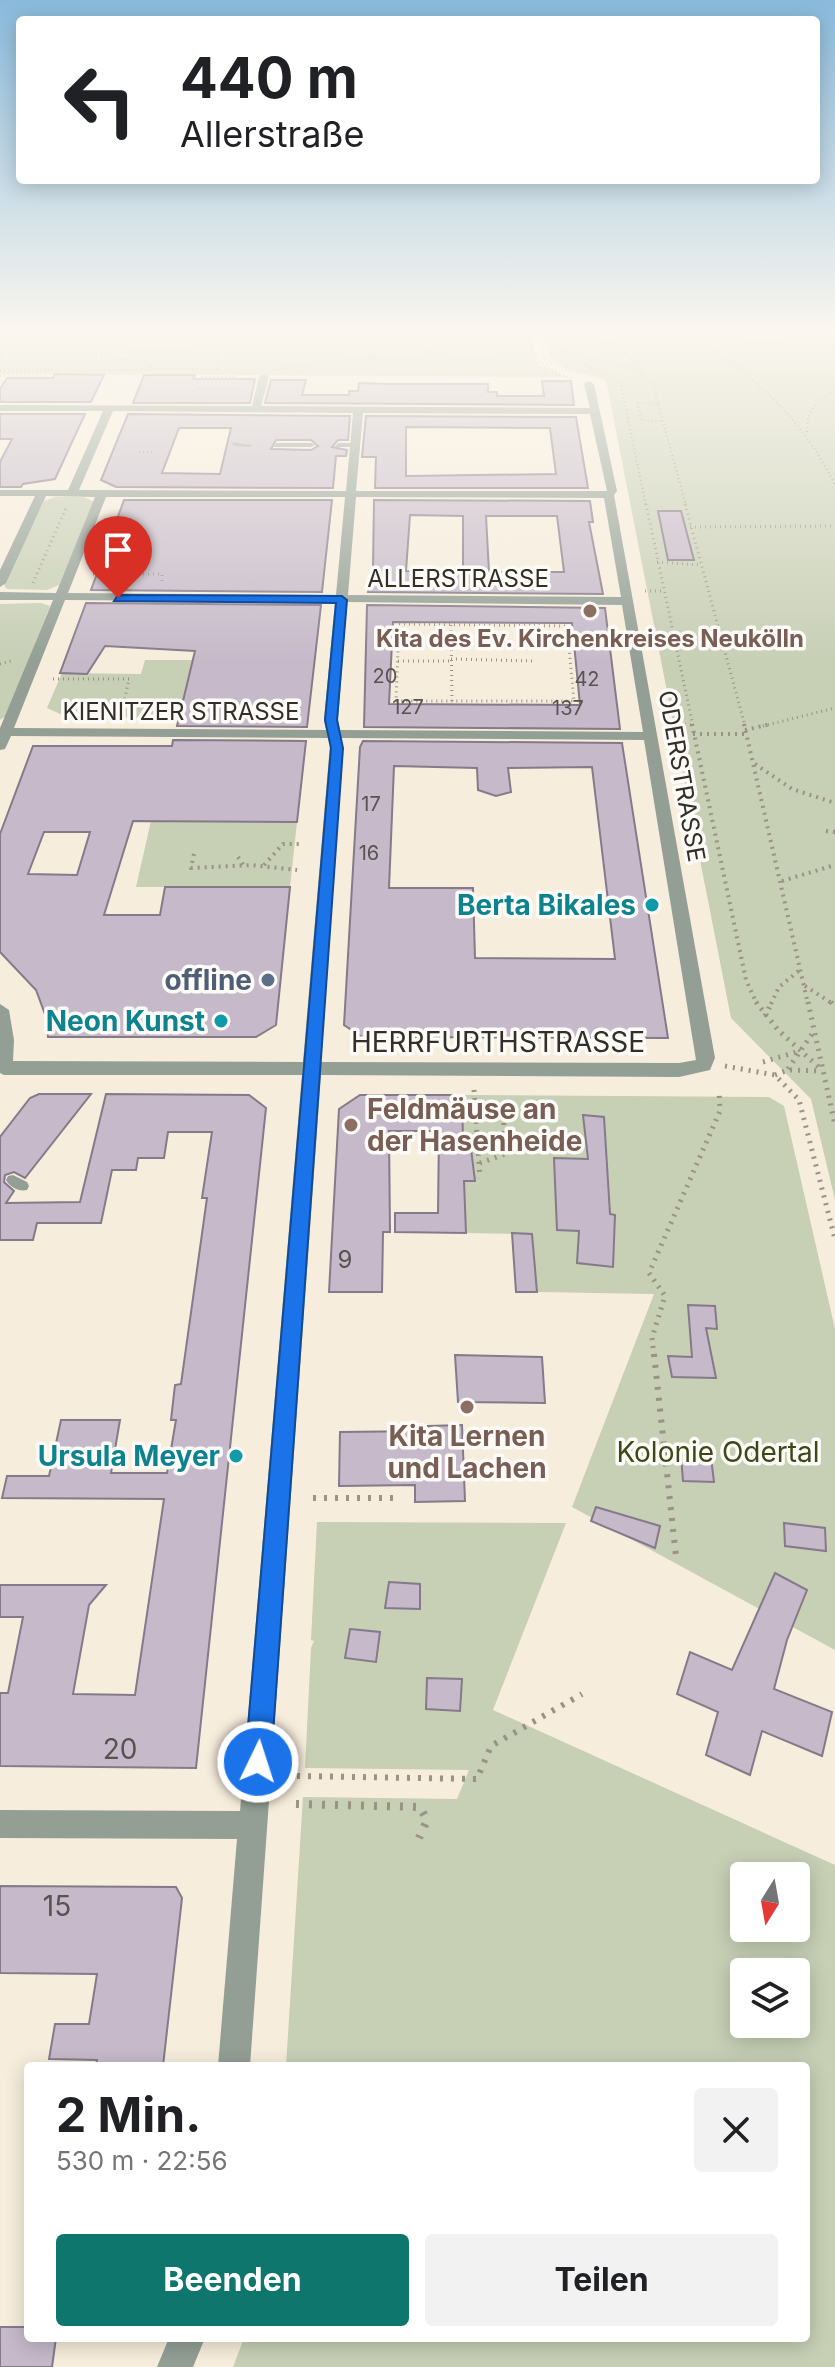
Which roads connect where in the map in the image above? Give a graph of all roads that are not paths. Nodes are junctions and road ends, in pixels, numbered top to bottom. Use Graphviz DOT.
graph roads {
  1 [pos="95,441"];
  2 [pos="355,441"];
  3 [pos="600,441"];
  4 [pos="234,444"];
  5 [pos="249,445"];
  6 [pos="276,445"];
  7 [pos="311,445"];
  8 [pos="338,445"];
  9 [pos="355,445"];
  10 [pos="0,493"];
  11 [pos="42,493"];
  12 [pos="102,493"];
  13 [pos="351,495"];
  14 [pos="609,495"];
  15 [pos="71,496"];
  16 [pos="0,583"];
  17 [pos="0,596"];
  18 [pos="60,598"];
  19 [pos="342,600"];
  20 [pos="627,601"];
  21 [pos="335,734"];
  22 [pos="650,736"];
  23 [pos="2,737"];
  24 [pos="0,1010"];
  25 [pos="703,1065"];
  26 [pos="311,1069"];
  27 [pos="0,1824"];
  28 [pos="253,1825"];
  29 [pos="234,2062"];
  30 [pos="185,2342"];
  31 [pos="175,2367"];
  1 -- 15 [label="street"];
  2 -- 9 [label="street"];
  3 -- 14 [label="street, ODERSTRASSE"];
  4 -- 5 [label="lane"];
  6 -- 7 [label="lane"];
  8 -- 9 [label="lane"];
  9 -- 13 [label="street"];
  10 -- 11 [label="street"];
  11 -- 15 [label="street"];
  11 -- 16 [label="street"];
  12 -- 13 [label="street"];
  12 -- 15 [label="street"];
  12 -- 18 [label="street"];
  13 -- 14 [label="street"];
  13 -- 19 [label="street"];
  14 -- 20 [label="street, ODERSTRASSE"];
  17 -- 18 [label="street, ALLERSTRASSE"];
  18 -- 19 [label="street, ALLERSTRASSE"];
  18 -- 23 [label="street"];
  19 -- 20 [label="street, ALLERSTRASSE"];
  19 -- 21 [label="street"];
  20 -- 22 [label="street, ODERSTRASSE"];
  21 -- 22 [label="street, KIENITZER STRASSE"];
  21 -- 23 [label="street, KIENITZER STRASSE"];
  21 -- 26 [label="street"];
  22 -- 25 [label="street, ODERSTRASSE"];
  24 -- 26 [label="street, HERRFURTHSTRASSE"];
  25 -- 26 [label="street, HERRFURTHSTRASSE"];
  26 -- 28 [label="street"];
  27 -- 28 [label="street"];
  28 -- 29 [label="street"];
  30 -- 31 [label="street"];
}
